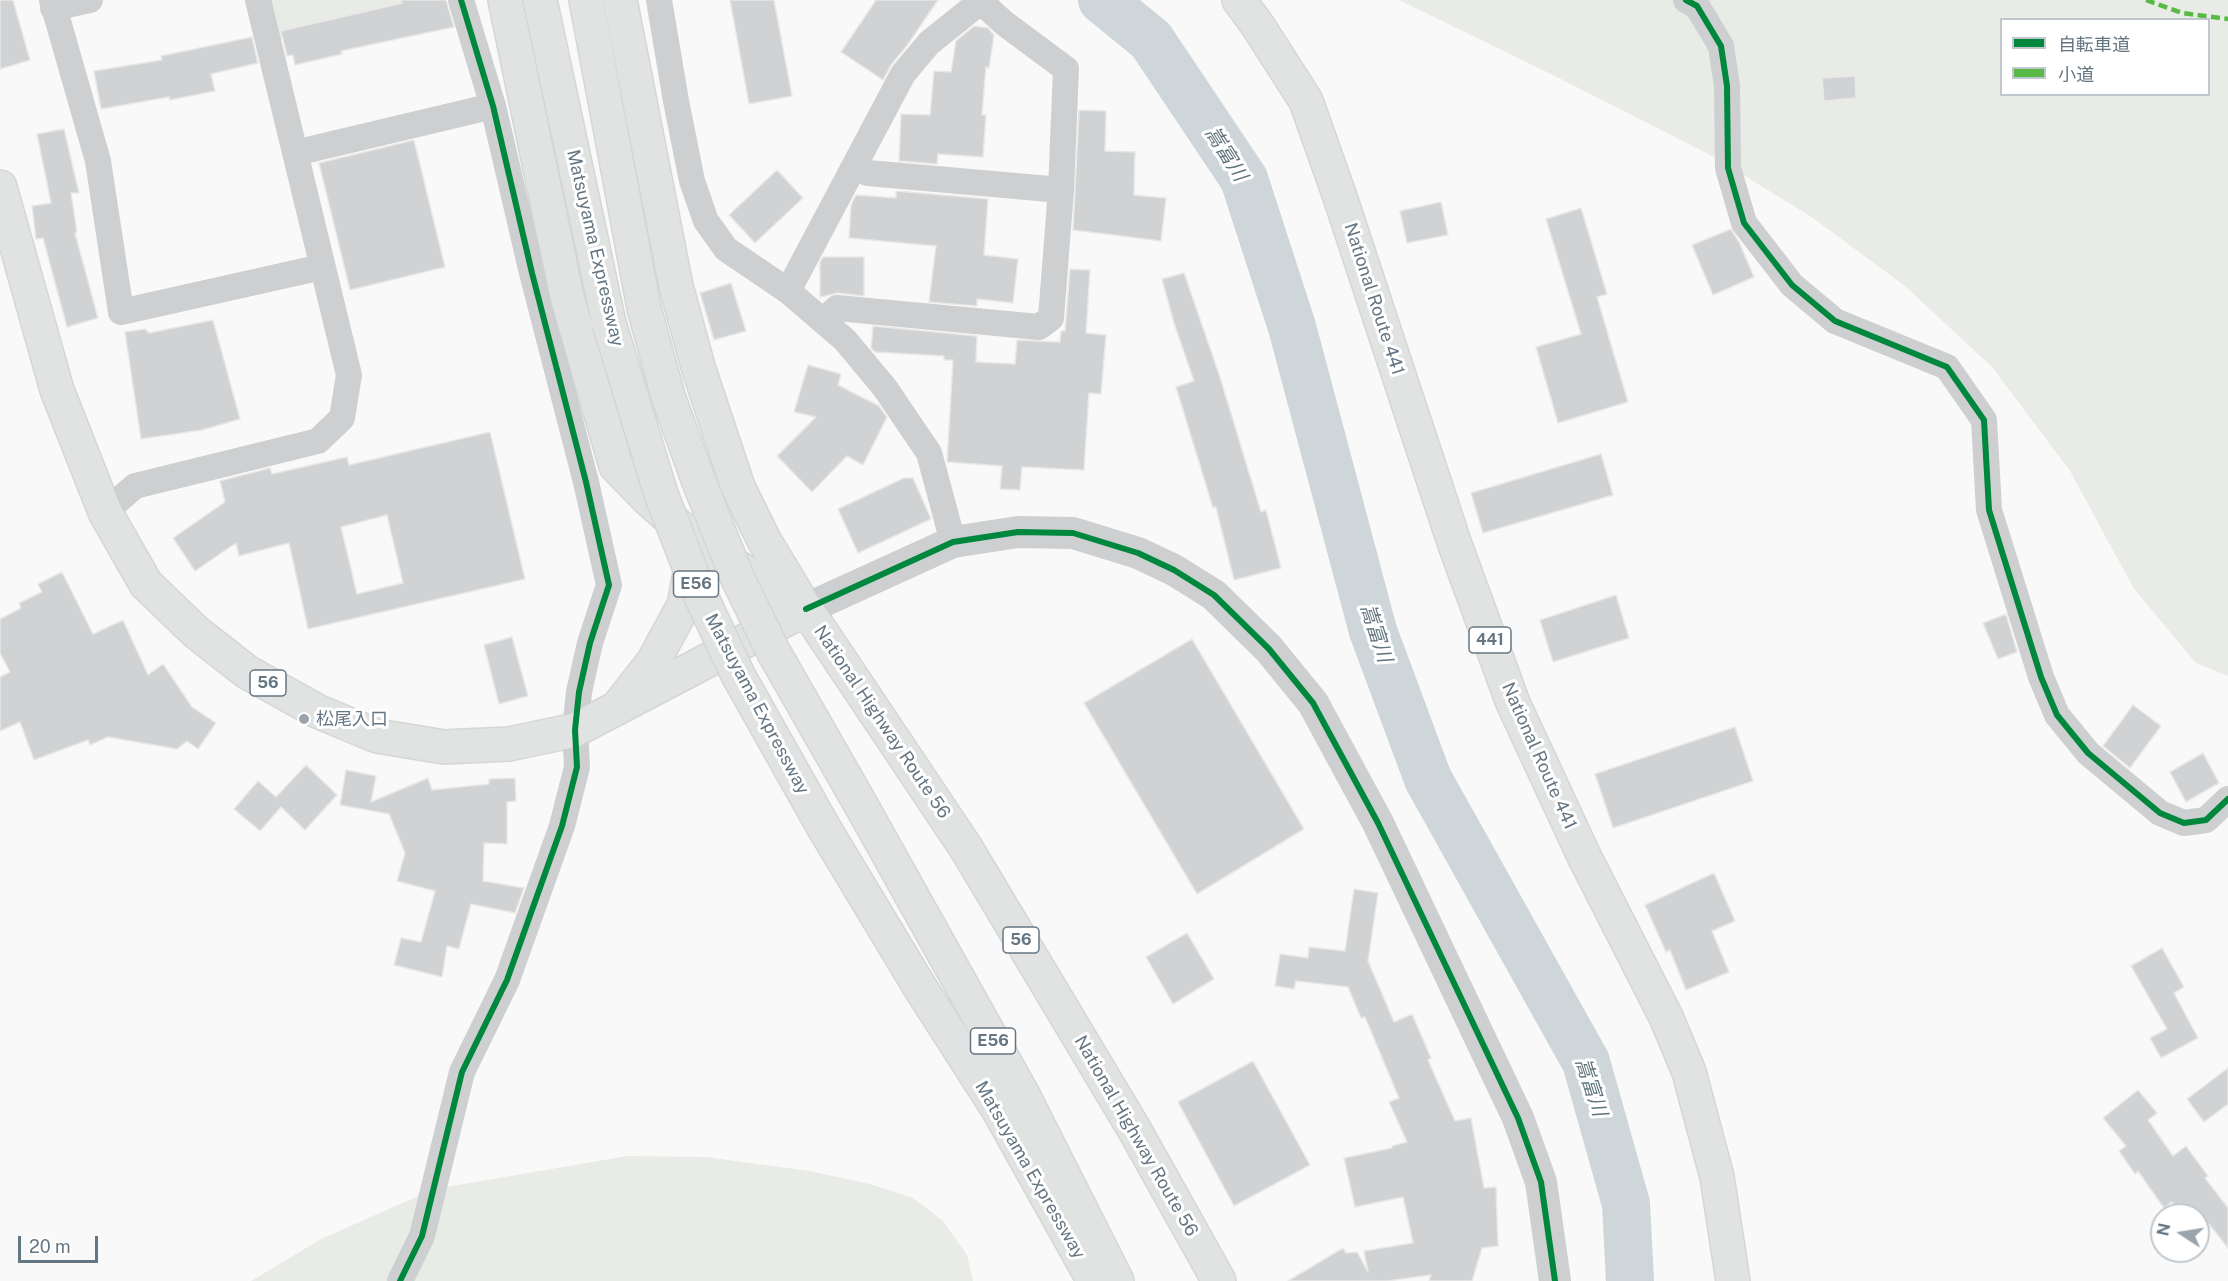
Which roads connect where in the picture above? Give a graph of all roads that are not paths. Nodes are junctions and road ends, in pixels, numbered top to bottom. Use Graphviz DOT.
graph roads {
  1 [pos="90,0"];
  2 [pos="258,0"];
  3 [pos="461,0"];
  4 [pos="505,0"];
  5 [pos="540,0"];
  6 [pos="586,0"];
  7 [pos="620,0"];
  8 [pos="659,0"];
  9 [pos="1239,0"];
  10 [pos="1686,0"];
  11 [pos="980,1"];
  12 [pos="53,4"];
  13 [pos="493,106"];
  14 [pos="295,153"];
  15 [pos="854,168"];
  16 [pos="0,187"];
  17 [pos="1061,189"];
  18 [pos="322,267"];
  19 [pos="788,291"];
  20 [pos="823,321"];
  21 [pos="105,512"];
  22 [pos="688,534"];
  23 [pos="952,542"];
  24 [pos="806,609"];
  25 [pos="617,708"];
  26 [pos="575,729"];
  27 [pos="2228,799"];
  28 [pos="400,1281"];
  29 [pos="1094,1281"];
  30 [pos="1117,1281"];
  31 [pos="1219,1281"];
  32 [pos="1555,1281"];
  33 [pos="1733,1281"];
  1 -- 12 [label="street"];
  2 -- 14 [label="street"];
  3 -- 13 [label="street"];
  4 -- 22 [label="highway"];
  5 -- 29 [label="highway, Matsuyama Expressway / E56, bridge"];
  6 -- 30 [label="highway, Matsuyama Expressway / E56, bridge"];
  7 -- 24 [label="highway"];
  8 -- 19 [label="street"];
  9 -- 33 [label="highway, National Route 441 / 441"];
  10 -- 27 [label="street"];
  11 -- 15 [label="street"];
  11 -- 17 [label="street"];
  12 -- 18 [label="street"];
  13 -- 14 [label="street"];
  13 -- 26 [label="street"];
  14 -- 18 [label="street"];
  15 -- 17 [label="street"];
  15 -- 19 [label="street"];
  16 -- 21 [label="highway, National Highway Route 56 / 56"];
  17 -- 20 [label="street"];
  18 -- 21 [label="street"];
  19 -- 20 [label="street"];
  20 -- 23 [label="street"];
  21 -- 26 [label="highway, National Highway Route 56 / 56"];
  22 -- 24 [label="highway"];
  22 -- 25 [label="highway"];
  23 -- 24 [label="street"];
  23 -- 32 [label="street"];
  24 -- 25 [label="highway, National Highway Route 56 / 56"];
  24 -- 31 [label="highway, National Highway Route 56 / 56"];
  25 -- 26 [label="highway, National Highway Route 56 / 56"];
  26 -- 28 [label="street"];
}
